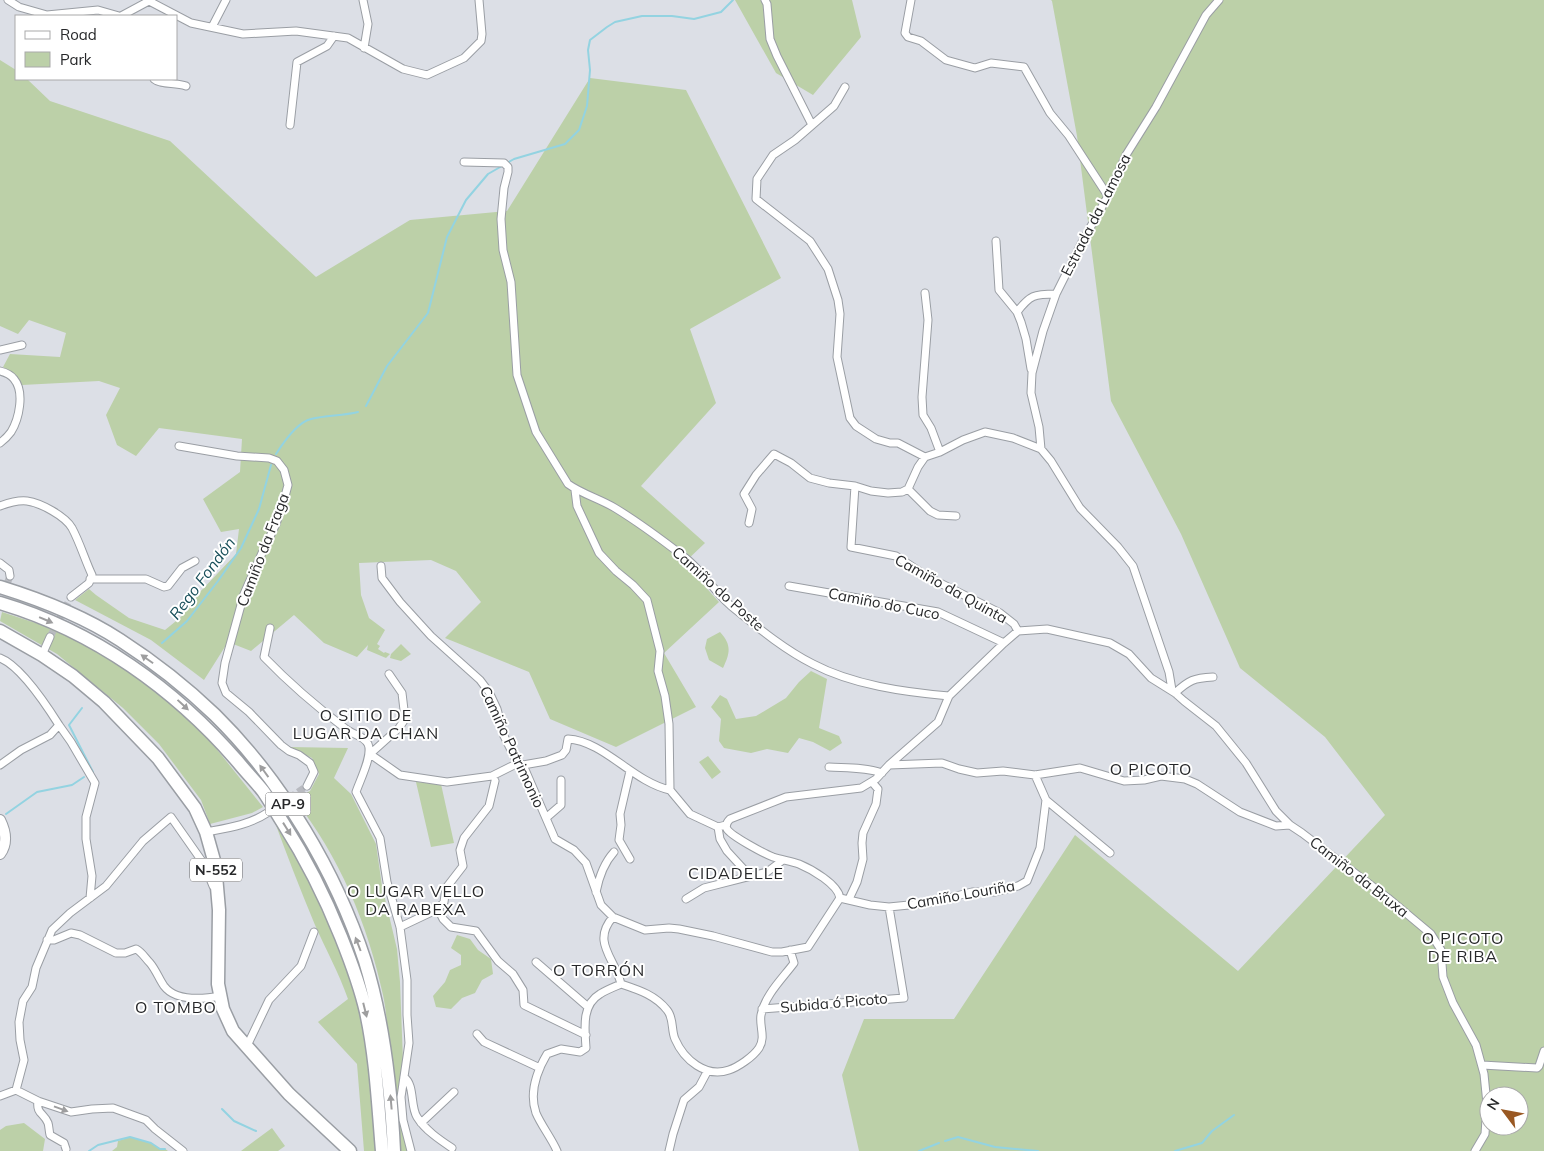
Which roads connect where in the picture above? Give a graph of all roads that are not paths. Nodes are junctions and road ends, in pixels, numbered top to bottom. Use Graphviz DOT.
graph roads {
  1 [pos="8,0"];
  2 [pos="226,0"];
  3 [pos="363,0"];
  4 [pos="479,0"];
  5 [pos="766,0"];
  6 [pos="911,0"];
  7 [pos="1219,0"];
  8 [pos="44,15"];
  9 [pos="56,15"];
  10 [pos="116,15"];
  11 [pos="122,15"];
  12 [pos="178,15"];
  13 [pos="178,15"];
  14 [pos="212,27"];
  15 [pos="334,36"];
  16 [pos="364,48"];
  17 [pos="155,80"];
  18 [pos="186,86"];
  19 [pos="845,87"];
  20 [pos="290,125"];
  21 [pos="812,125"];
  22 [pos="464,162"];
  23 [pos="1108,196"];
  24 [pos="996,241"];
  25 [pos="925,293"];
  26 [pos="1056,294"];
  27 [pos="1017,312"];
  28 [pos="22,345"];
  29 [pos="0,350"];
  30 [pos="0,371"];
  31 [pos="1032,373"];
  32 [pos="0,444"];
  33 [pos="179,446"];
  34 [pos="1041,449"];
  35 [pos="940,452"];
  36 [pos="925,457"];
  37 [pos="855,486"];
  38 [pos="908,489"];
  39 [pos="575,490"];
  40 [pos="0,506"];
  41 [pos="956,516"];
  42 [pos="749,523"];
  43 [pos="195,561"];
  44 [pos="0,563"];
  45 [pos="381,566"];
  46 [pos="10,576"];
  47 [pos="90,579"];
  48 [pos="788,586"];
  49 [pos="0,587"];
  50 [pos="71,597"];
  51 [pos="0,603"];
  52 [pos="270,628"];
  53 [pos="0,631"];
  54 [pos="1018,631"];
  55 [pos="50,637"];
  56 [pos="1004,643"];
  57 [pos="42,655"];
  58 [pos="0,658"];
  59 [pos="389,674"];
  60 [pos="1213,677"];
  61 [pos="1173,692"];
  62 [pos="949,696"];
  63 [pos="59,725"];
  64 [pos="370,754"];
  65 [pos="0,765"];
  66 [pos="523,765"];
  67 [pos="889,765"];
  68 [pos="829,767"];
  69 [pos="630,771"];
  70 [pos="882,773"];
  71 [pos="1034,775"];
  72 [pos="561,780"];
  73 [pos="495,781"];
  74 [pos="872,782"];
  75 [pos="306,786"];
  76 [pos="670,790"];
  77 [pos="1046,800"];
  78 [pos="267,813"];
  79 [pos="546,818"];
  80 [pos="0,820"];
  81 [pos="726,825"];
  82 [pos="1290,825"];
  83 [pos="718,827"];
  84 [pos="206,832"];
  85 [pos="614,852"];
  86 [pos="0,854"];
  87 [pos="1110,854"];
  88 [pos="630,859"];
  89 [pos="783,860"];
  90 [pos="750,876"];
  91 [pos="596,892"];
  92 [pos="90,898"];
  93 [pos="840,898"];
  94 [pos="686,899"];
  95 [pos="849,899"];
  96 [pos="219,900"];
  97 [pos="889,907"];
  98 [pos="438,909"];
  99 [pos="613,917"];
  100 [pos="400,927"];
  101 [pos="314,932"];
  102 [pos="47,940"];
  103 [pos="790,950"];
  104 [pos="536,962"];
  105 [pos="622,984"];
  106 [pos="220,996"];
  107 [pos="588,1006"];
  108 [pos="762,1009"];
  109 [pos="477,1034"];
  110 [pos="586,1035"];
  111 [pos="247,1046"];
  112 [pos="1544,1051"];
  113 [pos="1482,1066"];
  114 [pos="540,1068"];
  115 [pos="707,1072"];
  116 [pos="404,1077"];
  117 [pos="16,1090"];
  118 [pos="454,1092"];
  119 [pos="0,1096"];
  120 [pos="38,1101"];
  121 [pos="421,1123"];
  122 [pos="452,1148"];
  123 [pos="66,1150"];
  124 [pos="183,1151"];
  125 [pos="350,1151"];
  126 [pos="382,1151"];
  127 [pos="394,1151"];
  128 [pos="411,1151"];
  129 [pos="557,1151"];
  130 [pos="669,1151"];
  131 [pos="1476,1151"];
  1 -- 8 [label="street"];
  2 -- 14 [label="street"];
  3 -- 16 [label="street"];
  4 -- 16 [label="street"];
  5 -- 21 [label="street"];
  6 -- 23 [label="street"];
  7 -- 23 [label="street, Estrada da Lamosa"];
  9 -- 10 [label="street"];
  11 -- 12 [label="street"];
  13 -- 14 [label="street"];
  14 -- 15 [label="street"];
  15 -- 16 [label="street"];
  15 -- 20 [label="street"];
  17 -- 18 [label="street"];
  19 -- 21 [label="street"];
  21 -- 36 [label="street"];
  22 -- 39 [label="street"];
  23 -- 26 [label="street, Estrada da Lamosa"];
  24 -- 27 [label="street"];
  25 -- 35 [label="street"];
  26 -- 27 [label="street"];
  26 -- 31 [label="street, Estrada da Lamosa"];
  27 -- 31 [label="street"];
  28 -- 29 [label="street"];
  30 -- 32 [label="street"];
  31 -- 34 [label="street, Estrada da Lamosa"];
  33 -- 75 [label="street, Camiño da Fraga"];
  34 -- 35 [label="street"];
  34 -- 61 [label="street"];
  35 -- 36 [label="street"];
  36 -- 38 [label="street"];
  37 -- 38 [label="street"];
  37 -- 42 [label="street"];
  37 -- 54 [label="street, Camiño da Quinta"];
  38 -- 41 [label="street"];
  39 -- 62 [label="street, Camiño do Poste"];
  39 -- 76 [label="street"];
  40 -- 47 [label="street"];
  43 -- 47 [label="street"];
  44 -- 46 [label="street"];
  45 -- 66 [label="street, Camiño Patrimonio"];
  47 -- 50 [label="street"];
  48 -- 56 [label="street, Camiño do Cuco"];
  127 -- 49 [label="highway, AP-9, one-way"];
  51 -- 126 [label="highway, AP-9, one-way"];
  52 -- 64 [label="street"];
  53 -- 57 [label="highway, N-552"];
  54 -- 56 [label="street"];
  54 -- 61 [label="street, Camiño da Bruxa"];
  55 -- 57 [label="street"];
  56 -- 62 [label="street"];
  57 -- 84 [label="highway, N-552"];
  58 -- 63 [label="street"];
  59 -- 64 [label="street"];
  60 -- 61 [label="street"];
  61 -- 82 [label="street, Camiño da Bruxa"];
  62 -- 67 [label="street"];
  63 -- 65 [label="street"];
  63 -- 92 [label="street"];
  64 -- 66 [label="street"];
  64 -- 100 [label="street"];
  66 -- 69 [label="street"];
  66 -- 79 [label="street, Camiño Patrimonio"];
  67 -- 70 [label="street"];
  67 -- 71 [label="street"];
  68 -- 70 [label="street"];
  69 -- 76 [label="street"];
  69 -- 88 [label="street"];
  70 -- 74 [label="street"];
  71 -- 77 [label="street"];
  71 -- 82 [label="street"];
  72 -- 79 [label="street, Camiño Patrimonio"];
  73 -- 98 [label="street"];
  74 -- 81 [label="street"];
  74 -- 95 [label="street"];
  76 -- 83 [label="street"];
  77 -- 87 [label="street"];
  77 -- 97 [label="street, Camiño Louriña"];
  78 -- 84 [label="street"];
  79 -- 91 [label="street, Camiño Patrimonio"];
  80 -- 86 [label="main road"];
  81 -- 83 [label="street"];
  81 -- 89 [label="street"];
  82 -- 113 [label="street, Camiño da Bruxa"];
  83 -- 90 [label="street"];
  84 -- 96 [label="highway, N-552"];
  85 -- 91 [label="street"];
  89 -- 90 [label="street"];
  89 -- 93 [label="street"];
  90 -- 94 [label="street"];
  91 -- 99 [label="street, Camiño Patrimonio"];
  92 -- 96 [label="street"];
  92 -- 102 [label="street"];
  93 -- 95 [label="street, Camiño Louriña"];
  93 -- 103 [label="street"];
  95 -- 97 [label="street, Camiño Louriña"];
  96 -- 106 [label="highway, N-552"];
  97 -- 108 [label="street, Subida ó Picoto"];
  98 -- 100 [label="street"];
  98 -- 110 [label="street"];
  99 -- 103 [label="street"];
  99 -- 105 [label="street"];
  100 -- 116 [label="street"];
  101 -- 111 [label="street"];
  102 -- 106 [label="street"];
  102 -- 117 [label="street"];
  103 -- 108 [label="street"];
  104 -- 107 [label="street"];
  105 -- 107 [label="street"];
  105 -- 115 [label="street"];
  106 -- 111 [label="highway, N-552"];
  107 -- 110 [label="street"];
  108 -- 115 [label="street"];
  109 -- 114 [label="street"];
  110 -- 114 [label="street"];
  111 -- 125 [label="highway, N-552"];
  112 -- 113 [label="street"];
  113 -- 131 [label="street, Camiño da Bruxa"];
  114 -- 129 [label="street"];
  115 -- 130 [label="street"];
  116 -- 121 [label="street"];
  116 -- 128 [label="street"];
  117 -- 119 [label="street"];
  117 -- 120 [label="street"];
  118 -- 121 [label="street"];
  120 -- 123 [label="street"];
  120 -- 124 [label="street, one-way"];
  121 -- 122 [label="street"];
}
